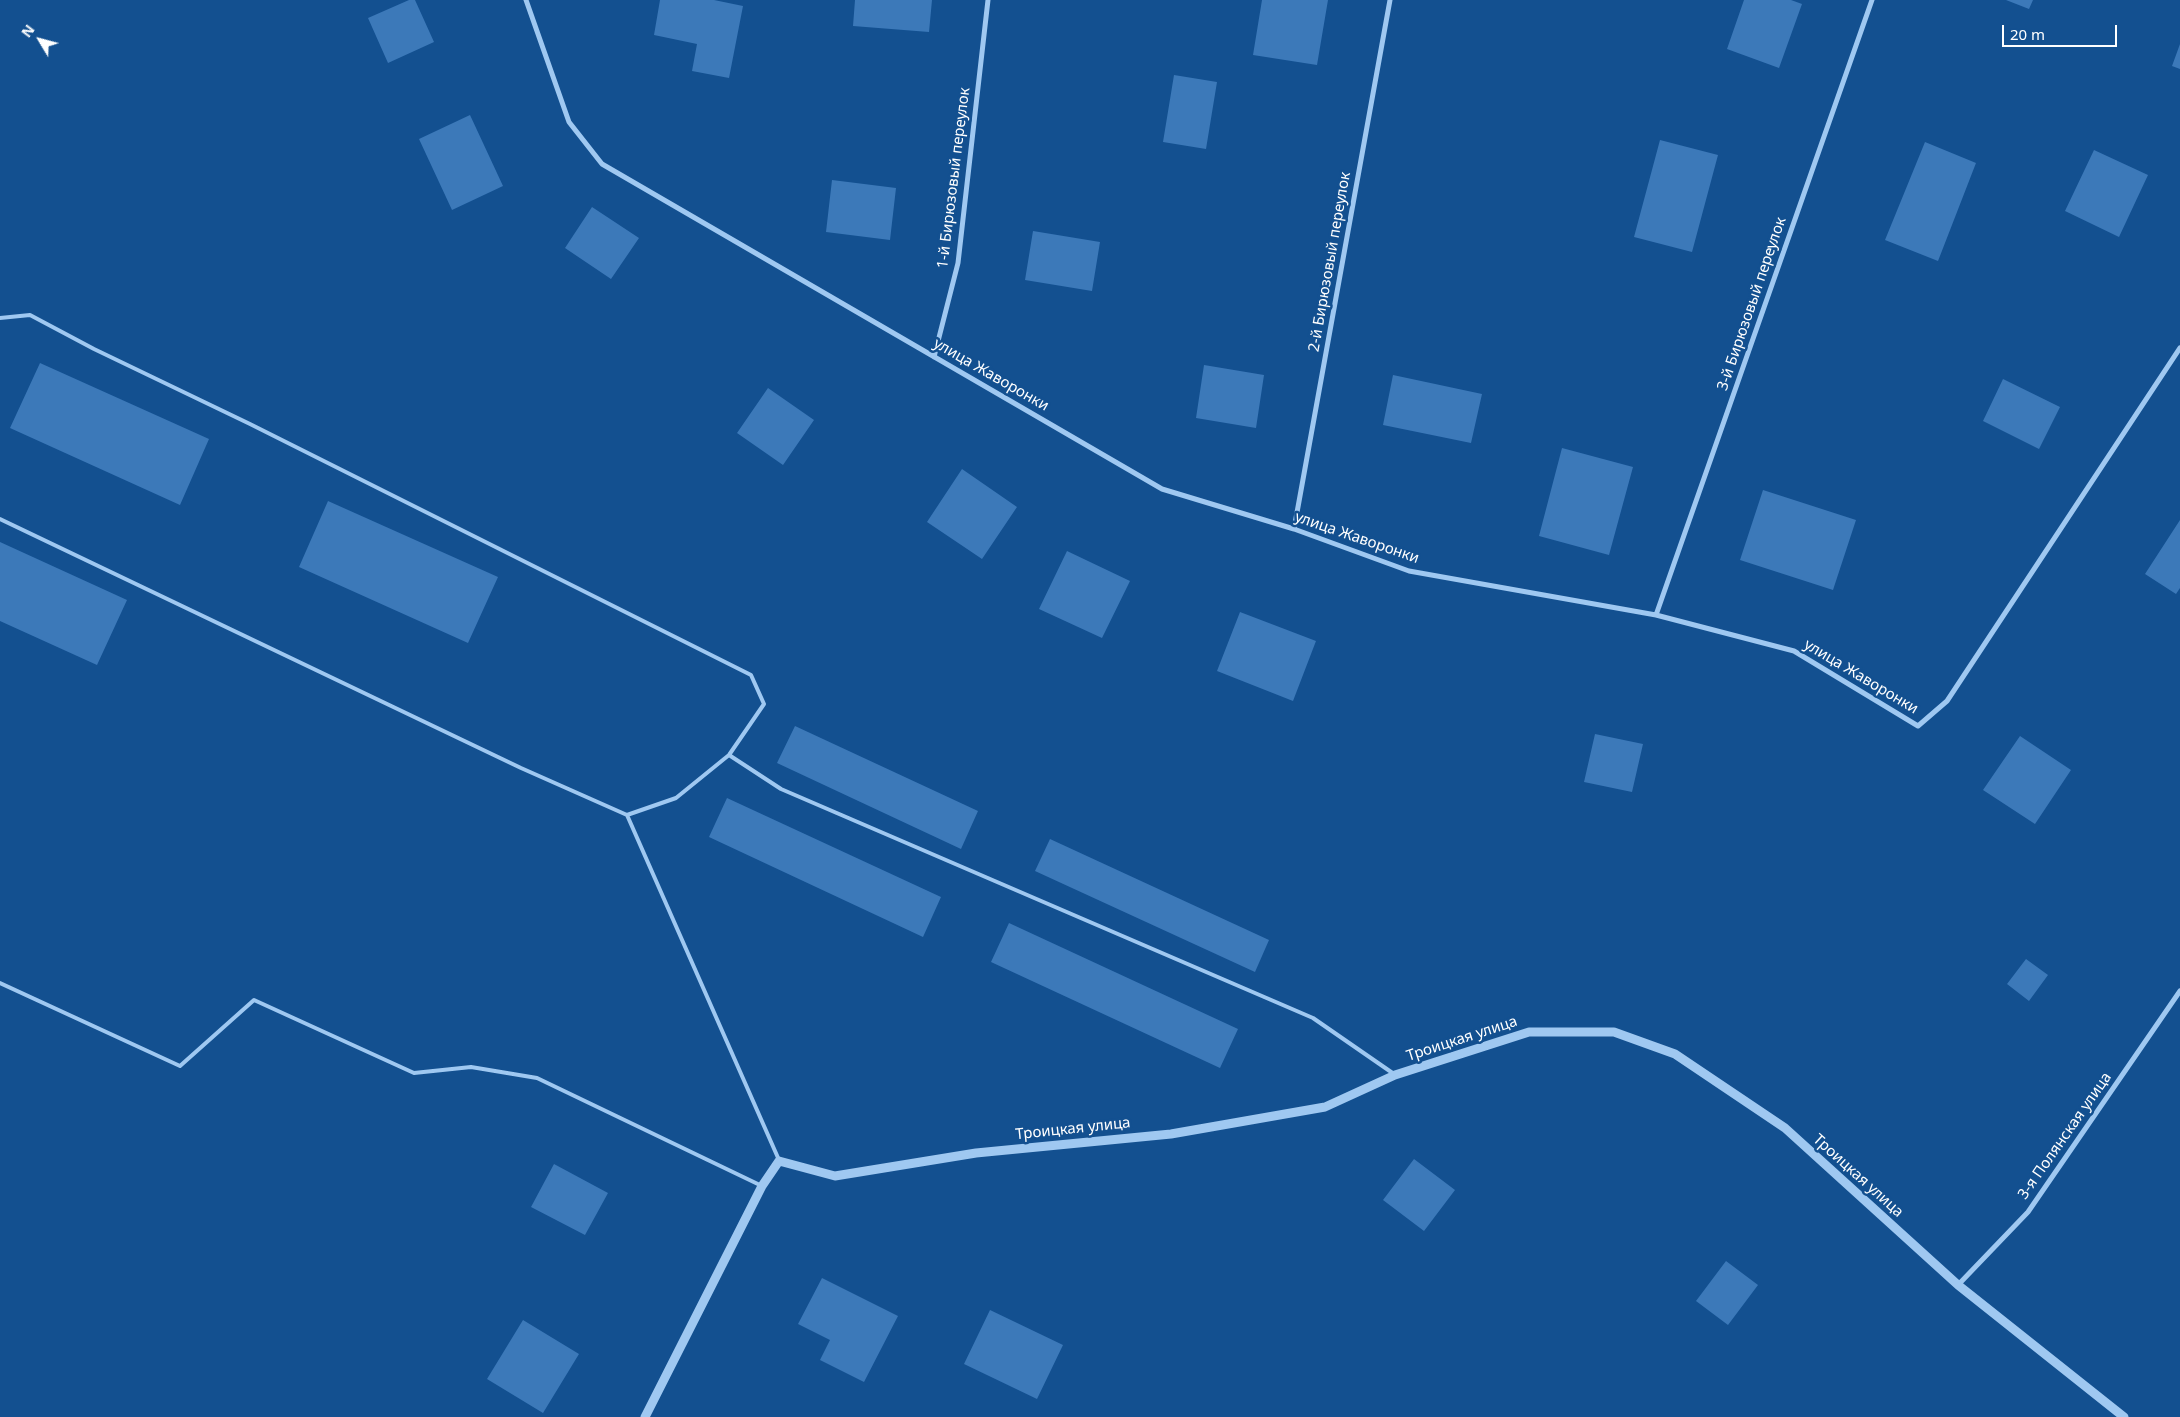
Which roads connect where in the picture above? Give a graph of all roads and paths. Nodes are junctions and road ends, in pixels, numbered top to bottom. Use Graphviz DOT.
graph roads {
  1 [pos="526,0"];
  2 [pos="988,0"];
  3 [pos="1390,0"];
  4 [pos="1872,0"];
  5 [pos="0,318"];
  6 [pos="2180,348"];
  7 [pos="934,356"];
  8 [pos="0,519"];
  9 [pos="1294,529"];
  10 [pos="1656,615"];
  11 [pos="729,755"];
  12 [pos="627,815"];
  13 [pos="0,983"];
  14 [pos="2180,991"];
  15 [pos="1395,1075"];
  16 [pos="779,1161"];
  17 [pos="762,1186"];
  18 [pos="1958,1285"];
  19 [pos="645,1417"];
  20 [pos="2124,1417"];
  1 -- 7 [label="street, улица Жаворонки"];
  2 -- 7 [label="street, 1-й Бирюзовый переулок"];
  3 -- 9 [label="street, 2-й Бирюзовый переулок"];
  4 -- 10 [label="street, 3-й Бирюзовый переулок"];
  5 -- 11 [label="lane"];
  6 -- 10 [label="street, улица Жаворонки"];
  7 -- 9 [label="street, улица Жаворонки"];
  8 -- 12 [label="lane"];
  9 -- 10 [label="street, улица Жаворонки"];
  11 -- 12 [label="lane"];
  11 -- 15 [label="lane"];
  12 -- 16 [label="lane"];
  13 -- 17 [label="lane"];
  14 -- 18 [label="street, 3-я Полянская улица"];
  15 -- 16 [label="street, Троицкая улица"];
  15 -- 18 [label="street, Троицкая улица"];
  16 -- 17 [label="street"];
  17 -- 19 [label="street"];
  18 -- 20 [label="street, Троицкая улица"];
}
